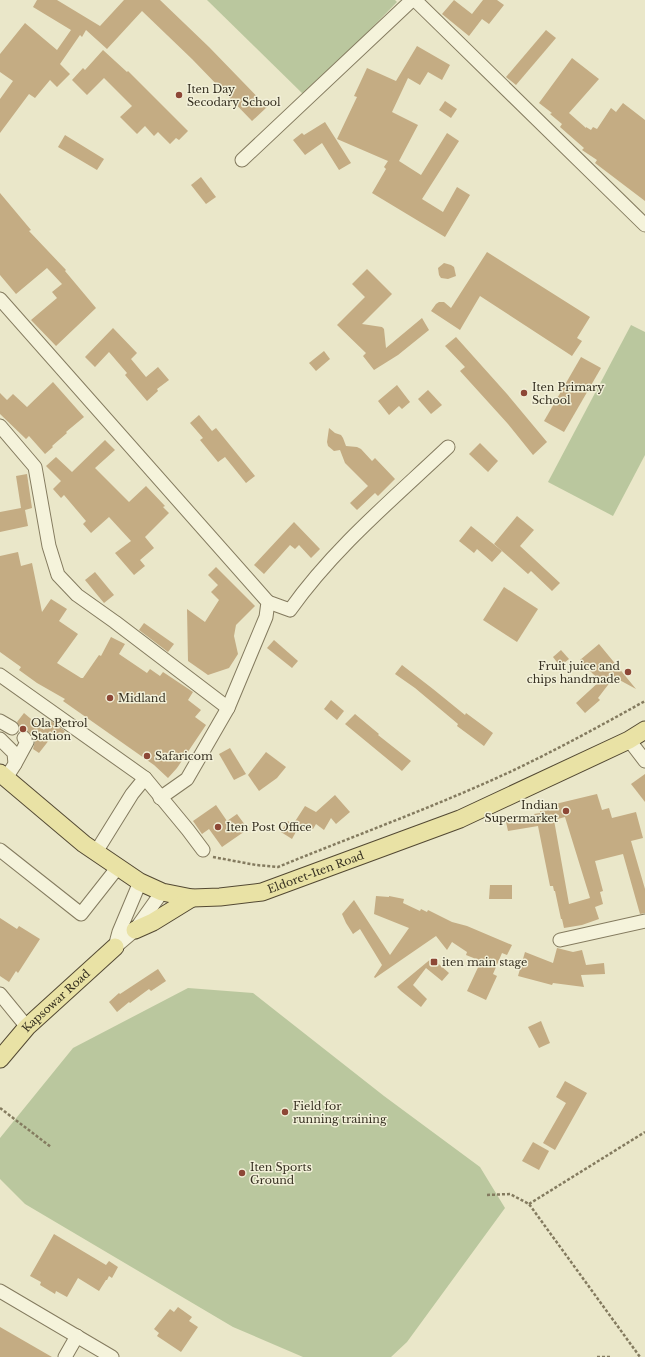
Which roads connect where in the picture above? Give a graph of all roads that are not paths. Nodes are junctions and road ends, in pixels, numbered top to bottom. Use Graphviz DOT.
graph roads {
  1 [pos="414,0"];
  2 [pos="242,160"];
  3 [pos="645,225"];
  4 [pos="0,299"];
  5 [pos="0,426"];
  6 [pos="448,447"];
  7 [pos="268,602"];
  8 [pos="0,675"];
  9 [pos="228,708"];
  10 [pos="0,722"];
  11 [pos="12,728"];
  12 [pos="645,730"];
  13 [pos="24,738"];
  14 [pos="0,739"];
  15 [pos="629,740"];
  16 [pos="645,761"];
  17 [pos="7,772"];
  18 [pos="145,778"];
  19 [pos="160,798"];
  20 [pos="0,850"];
  21 [pos="203,850"];
  22 [pos="96,852"];
  23 [pos="118,867"];
  24 [pos="140,882"];
  25 [pos="162,892"];
  26 [pos="192,898"];
  27 [pos="645,921"];
  28 [pos="136,930"];
  29 [pos="560,940"];
  30 [pos="116,947"];
  31 [pos="0,994"];
  32 [pos="27,1027"];
  33 [pos="0,1059"];
  34 [pos="0,1290"];
  35 [pos="77,1336"];
  36 [pos="65,1357"];
  37 [pos="112,1357"];
  1 -- 2 [label="street"];
  1 -- 3 [label="street"];
  4 -- 7 [label="street"];
  5 -- 9 [label="street"];
  6 -- 7 [label="street"];
  7 -- 9 [label="street"];
  8 -- 18 [label="street"];
  9 -- 19 [label="street"];
  10 -- 11 [label="street"];
  12 -- 15 [label="main road, Eldoret-Iten Road"];
  13 -- 17 [label="street"];
  14 -- 17 [label="street"];
  15 -- 16 [label="street"];
  15 -- 26 [label="main road, Eldoret-Iten Road"];
  17 -- 22 [label="main road, Eldoret-Iten Road"];
  18 -- 19 [label="street"];
  18 -- 22 [label="street"];
  19 -- 21 [label="street"];
  20 -- 23 [label="street"];
  22 -- 23 [label="main road, Eldoret-Iten Road"];
  23 -- 24 [label="main road, Eldoret-Iten Road"];
  24 -- 25 [label="main road, Eldoret-Iten Road"];
  24 -- 30 [label="street"];
  25 -- 26 [label="main road, Eldoret-Iten Road"];
  25 -- 28 [label="street, Kapsowar Road"];
  26 -- 28 [label="main road"];
  27 -- 29 [label="street"];
  28 -- 30 [label="street, Kapsowar Road"];
  30 -- 32 [label="main road, Kapsowar Road"];
  31 -- 32 [label="street"];
  32 -- 33 [label="main road, Kapsowar Road"];
  34 -- 35 [label="street"];
  35 -- 36 [label="street"];
  35 -- 37 [label="street"];
}
